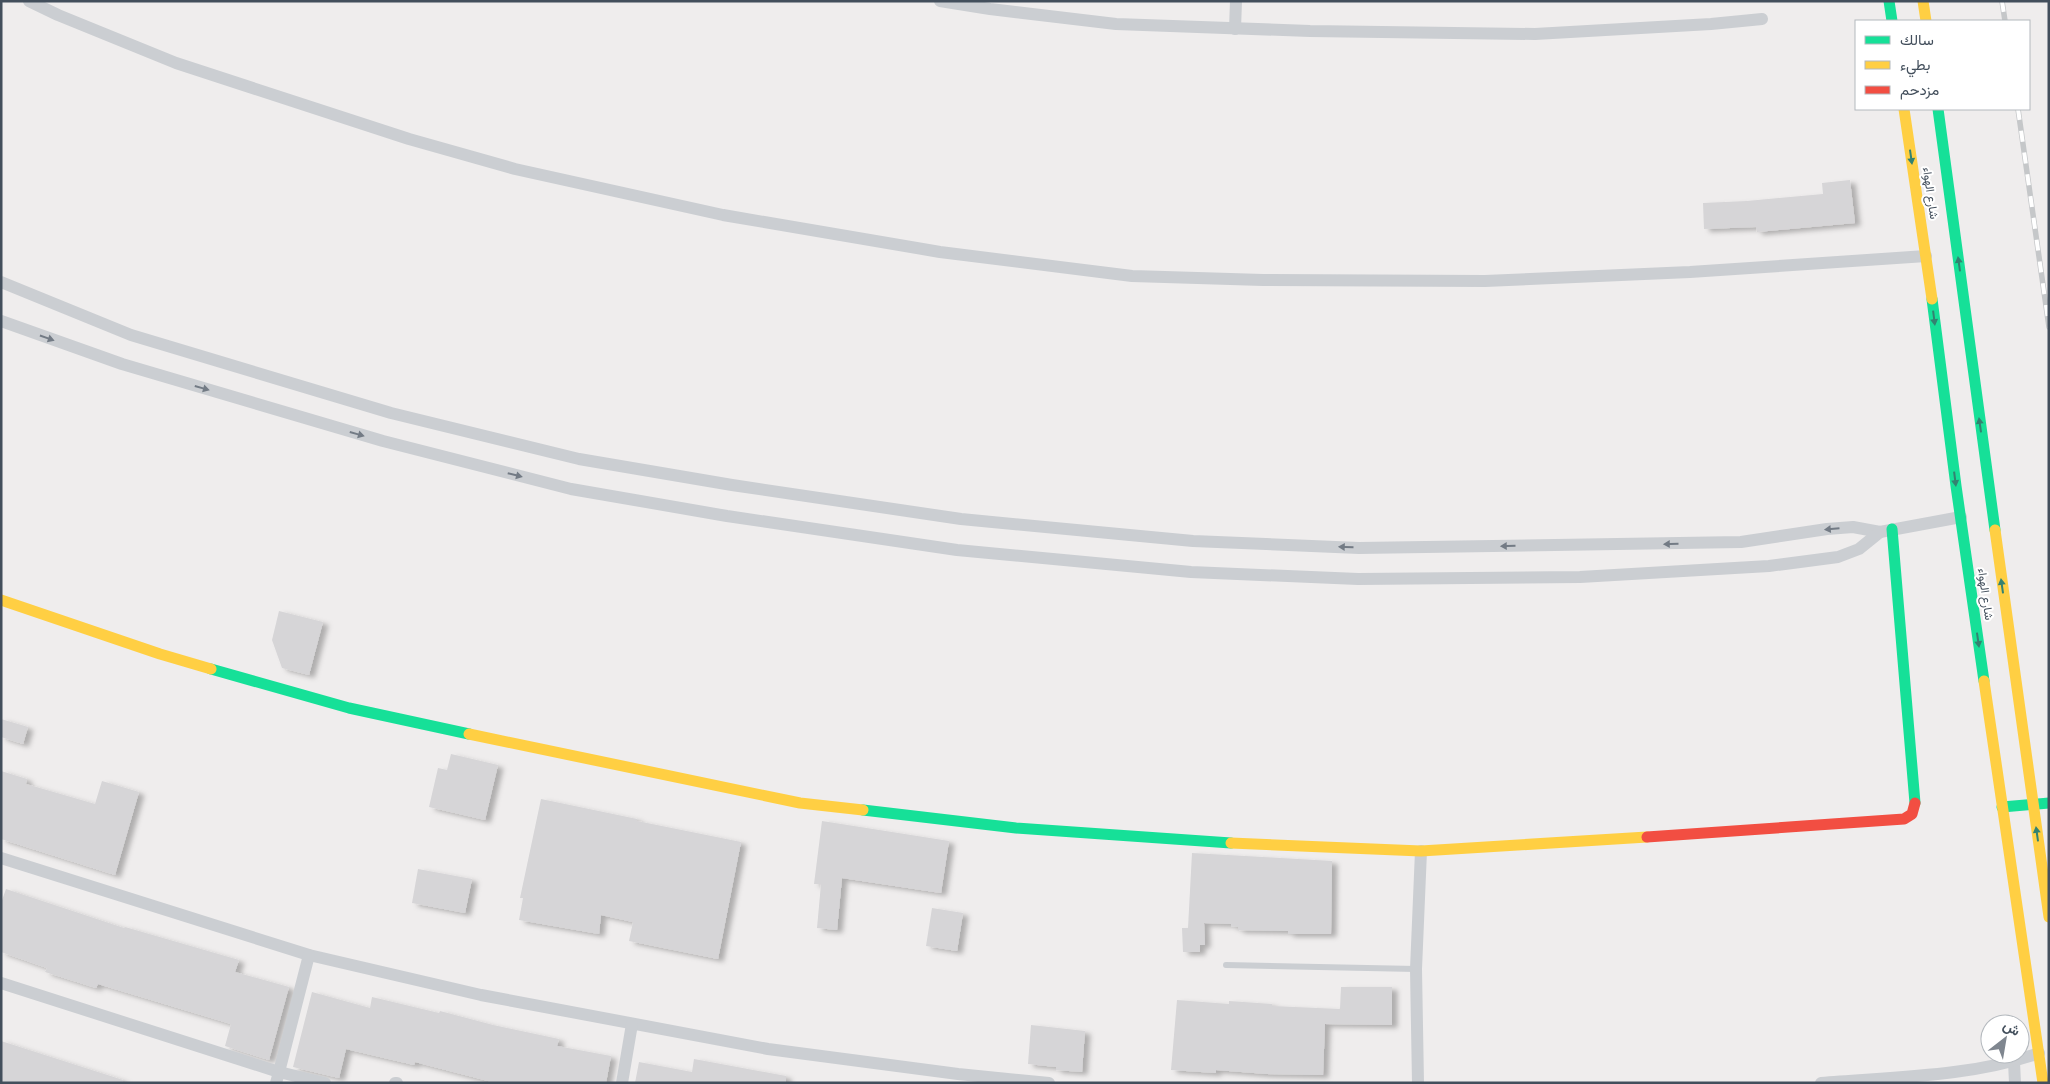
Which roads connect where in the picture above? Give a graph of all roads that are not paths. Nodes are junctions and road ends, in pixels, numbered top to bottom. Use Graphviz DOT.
graph roads {
  1 [pos="29,1"];
  2 [pos="940,1"];
  3 [pos="1236,1"];
  4 [pos="1889,1"];
  5 [pos="1923,1"];
  6 [pos="1762,19"];
  7 [pos="1892,20"];
  8 [pos="1926,20"];
  9 [pos="1235,28"];
  10 [pos="1904,110"];
  11 [pos="1938,110"];
  12 [pos="1926,256"];
  13 [pos="1,282"];
  14 [pos="1,321"];
  15 [pos="1960,517"];
  16 [pos="1886,531"];
  17 [pos="1,600"];
  18 [pos="2049,803"];
  19 [pos="2033,804"];
  20 [pos="2002,807"];
  21 [pos="1421,851"];
  22 [pos="1,858"];
  23 [pos="2049,917"];
  24 [pos="309,955"];
  25 [pos="1226,965"];
  26 [pos="1416,969"];
  27 [pos="1,983"];
  28 [pos="632,1024"];
  29 [pos="2039,1053"];
  30 [pos="2030,1056"];
  31 [pos="2000,1064"];
  32 [pos="2014,1064"];
  33 [pos="277,1077"];
  34 [pos="957,1078"];
  35 [pos="325,1083"];
  36 [pos="622,1083"];
  37 [pos="1049,1083"];
  38 [pos="1418,1083"];
  39 [pos="1821,1083"];
  40 [pos="2015,1083"];
  41 [pos="2042,1083"];
  1 -- 12 [label="street"];
  2 -- 9 [label="street"];
  3 -- 9 [label="street"];
  4 -- 7 [label="street"];
  5 -- 8 [label="street"];
  6 -- 9 [label="street"];
  10 -- 12 [label="street, شارع الهواء, one-way"];
  19 -- 11 [label="street, شارع الهواء, one-way"];
  12 -- 15 [label="street, شارع الهواء, one-way"];
  16 -- 13 [label="street, one-way"];
  14 -- 16 [label="street, one-way"];
  15 -- 16 [label="street"];
  15 -- 20 [label="street, شارع الهواء, one-way"];
  16 -- 21 [label="street"];
  17 -- 21 [label="street"];
  18 -- 19 [label="street"];
  19 -- 20 [label="street"];
  23 -- 19 [label="street, شارع الهواء, one-way"];
  20 -- 29 [label="street, شارع الهواء"];
  21 -- 26 [label="street"];
  22 -- 24 [label="street"];
  24 -- 28 [label="street"];
  24 -- 33 [label="street"];
  25 -- 26 [label="lane"];
  26 -- 38 [label="street"];
  27 -- 33 [label="street"];
  28 -- 34 [label="street"];
  28 -- 36 [label="street"];
  29 -- 30 [label="street"];
  29 -- 41 [label="street, شارع الهواء"];
  31 -- 39 [label="street"];
  32 -- 40 [label="street"];
  33 -- 35 [label="street"];
  34 -- 37 [label="street"];
}
